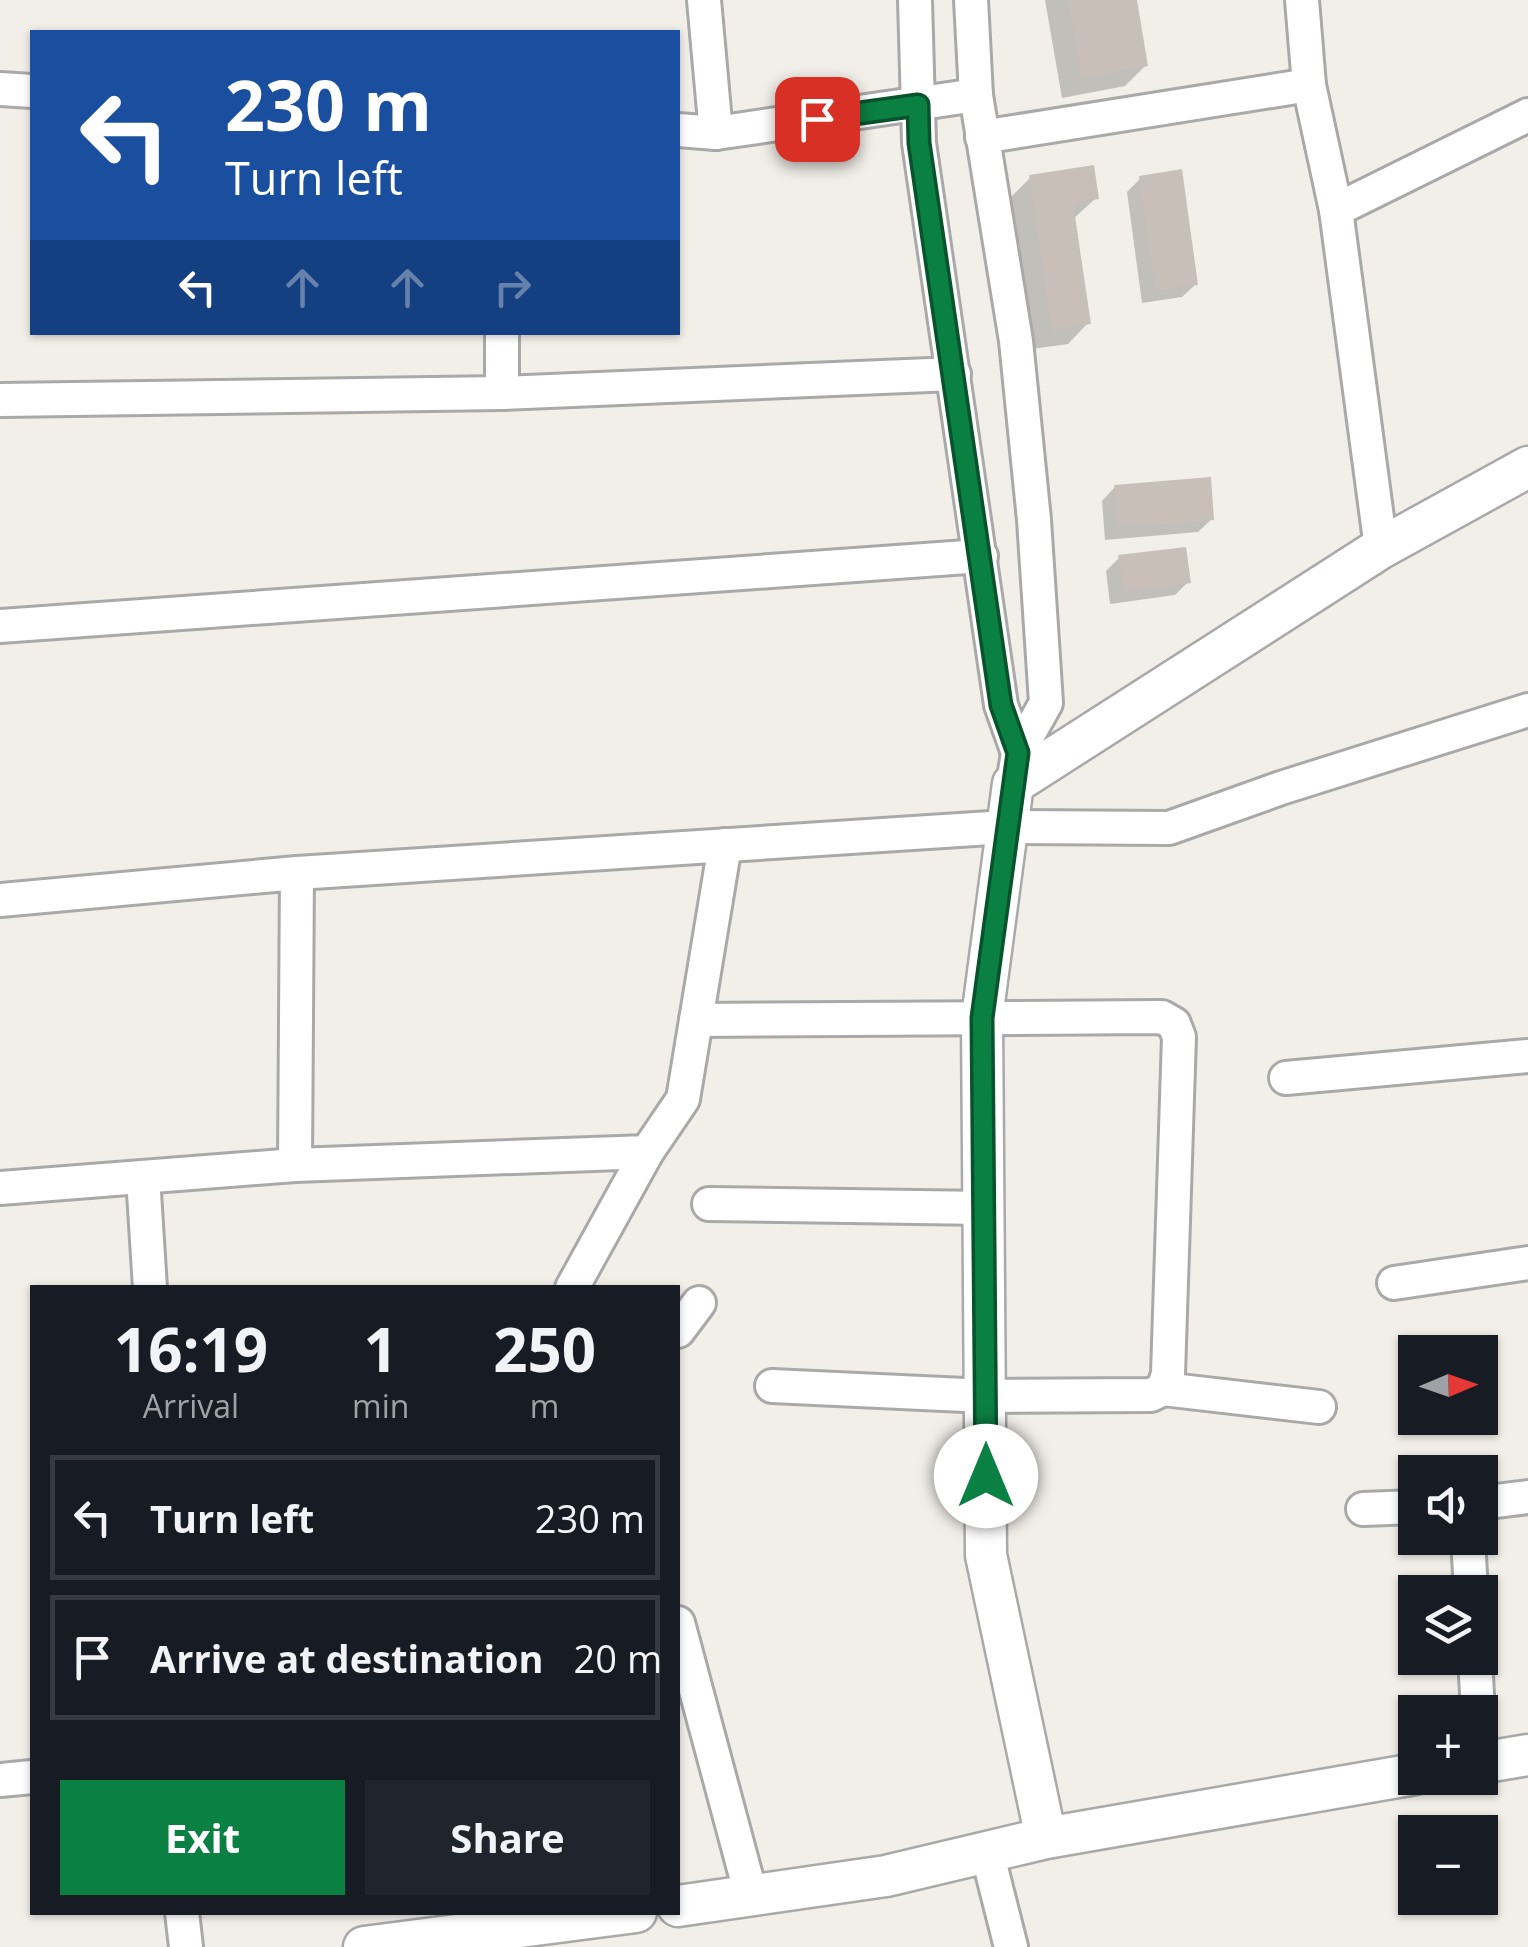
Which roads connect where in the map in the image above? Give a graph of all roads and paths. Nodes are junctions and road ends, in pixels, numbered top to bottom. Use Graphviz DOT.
graph roads {
  1 [pos="704,0"];
  2 [pos="915,0"];
  3 [pos="971,0"];
  4 [pos="1302,0"];
  5 [pos="1309,84"];
  6 [pos="0,89"];
  7 [pos="30,91"];
  8 [pos="976,95"];
  9 [pos="918,105"];
  10 [pos="1528,115"];
  11 [pos="680,130"];
  12 [pos="716,133"];
  13 [pos="982,137"];
  14 [pos="1336,210"];
  15 [pos="502,335"];
  16 [pos="954,374"];
  17 [pos="502,393"];
  18 [pos="0,400"];
  19 [pos="1528,467"];
  20 [pos="1381,548"];
  21 [pos="981,556"];
  22 [pos="0,626"];
  23 [pos="1528,710"];
  24 [pos="1015,769"];
  25 [pos="1006,827"];
  26 [pos="725,845"];
  27 [pos="297,874"];
  28 [pos="0,900"];
  29 [pos="982,1018"];
  30 [pos="696,1020"];
  31 [pos="1528,1056"];
  32 [pos="1286,1078"];
  33 [pos="648,1152"];
  34 [pos="295,1165"];
  35 [pos="143,1177"];
  36 [pos="0,1188"];
  37 [pos="710,1204"];
  38 [pos="986,1208"];
  39 [pos="1528,1263"];
  40 [pos="1394,1283"];
  41 [pos="150,1285"];
  42 [pos="574,1285"];
  43 [pos="699,1304"];
  44 [pos="680,1328"];
  45 [pos="772,1386"];
  46 [pos="1164,1389"];
  47 [pos="986,1396"];
  48 [pos="1318,1407"];
  49 [pos="1528,1497"];
  50 [pos="1498,1501"];
  51 [pos="1398,1508"];
  52 [pos="1363,1509"];
  53 [pos="680,1630"];
  54 [pos="1498,1755"];
  55 [pos="1528,1755"];
  56 [pos="1398,1777"];
  57 [pos="30,1778"];
  58 [pos="0,1780"];
  59 [pos="1046,1838"];
  60 [pos="987,1852"];
  61 [pos="751,1896"];
  62 [pos="680,1906"];
  63 [pos="182,1915"];
  64 [pos="613,1926"];
  65 [pos="539,1936"];
  66 [pos="186,1947"];
  67 [pos="364,1947"];
  68 [pos="1012,1947"];
  1 -- 12 [label="street"];
  2 -- 9 [label="street"];
  3 -- 8 [label="street"];
  4 -- 5 [label="street"];
  5 -- 13 [label="street"];
  5 -- 14 [label="street"];
  6 -- 7 [label="street"];
  8 -- 9 [label="street"];
  8 -- 13 [label="street"];
  9 -- 12 [label="street"];
  9 -- 16 [label="street"];
  10 -- 14 [label="street"];
  11 -- 12 [label="street"];
  13 -- 24 [label="street"];
  14 -- 20 [label="street"];
  15 -- 17 [label="street"];
  16 -- 17 [label="street"];
  16 -- 21 [label="street"];
  17 -- 18 [label="street"];
  19 -- 20 [label="street"];
  20 -- 24 [label="street"];
  21 -- 22 [label="street"];
  21 -- 24 [label="street"];
  23 -- 25 [label="street"];
  24 -- 25 [label="street"];
  25 -- 26 [label="street"];
  25 -- 29 [label="street"];
  26 -- 27 [label="street"];
  26 -- 30 [label="street"];
  27 -- 28 [label="street"];
  27 -- 34 [label="street"];
  29 -- 30 [label="street"];
  29 -- 38 [label="street"];
  29 -- 46 [label="street"];
  30 -- 33 [label="street"];
  31 -- 32 [label="street"];
  33 -- 34 [label="street"];
  33 -- 42 [label="street"];
  34 -- 35 [label="street"];
  35 -- 36 [label="street"];
  35 -- 41 [label="street"];
  37 -- 38 [label="street"];
  38 -- 47 [label="street"];
  39 -- 40 [label="street"];
  43 -- 44 [label="street"];
  45 -- 47 [label="street"];
  46 -- 47 [label="street"];
  46 -- 48 [label="street"];
  47 -- 59 [label="street"];
  49 -- 50 [label="street"];
  51 -- 52 [label="street"];
  53 -- 61 [label="street"];
  54 -- 55 [label="street"];
  56 -- 59 [label="street"];
  57 -- 58 [label="street"];
  59 -- 60 [label="street"];
  60 -- 61 [label="street"];
  60 -- 68 [label="street"];
  61 -- 62 [label="street"];
  63 -- 66 [label="street"];
  64 -- 65 [label="street"];
  65 -- 67 [label="street"];
}
